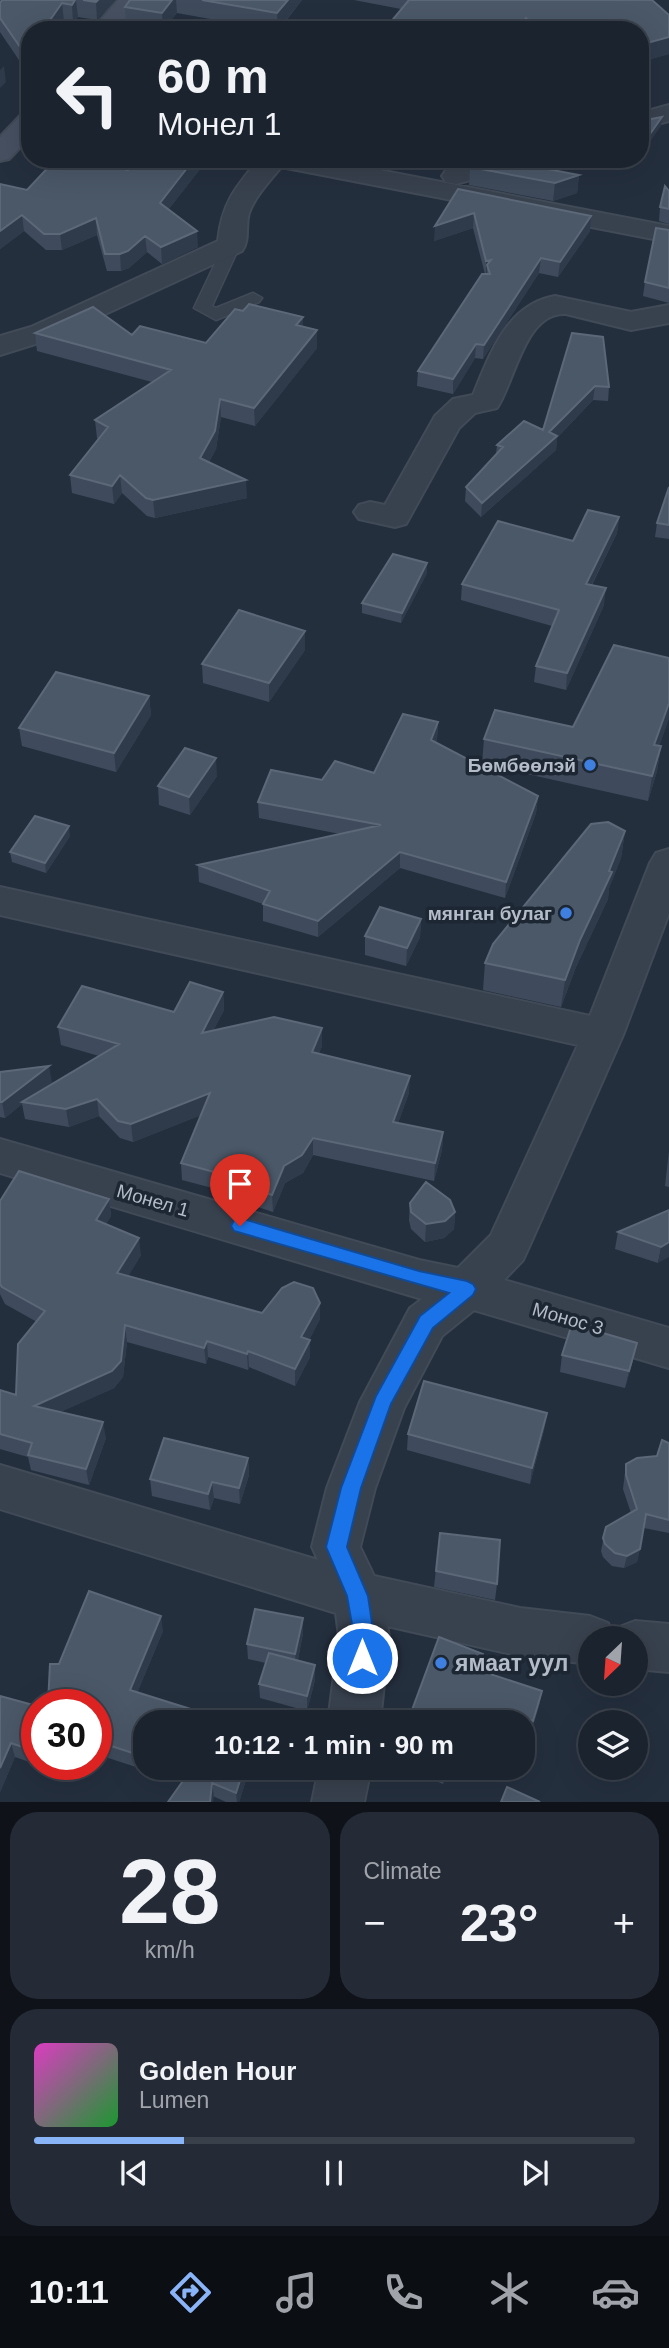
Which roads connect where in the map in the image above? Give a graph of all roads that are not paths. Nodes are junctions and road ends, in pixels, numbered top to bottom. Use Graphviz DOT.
graph roads {
  1 [pos="131,0"];
  2 [pos="112,21"];
  3 [pos="669,113"];
  4 [pos="649,119"];
  5 [pos="21,131"];
  6 [pos="0,153"];
  7 [pos="266,168"];
  8 [pos="324,168"];
  9 [pos="484,168"];
  10 [pos="420,187"];
  11 [pos="669,234"];
  12 [pos="232,245"];
  13 [pos="253,298"];
  14 [pos="669,314"];
  15 [pos="0,346"];
  16 [pos="370,512"];
  17 [pos="669,863"];
  18 [pos="0,901"];
  19 [pos="657,935"];
  20 [pos="603,1035"];
  21 [pos="0,1156"];
  22 [pos="467,1289"];
  23 [pos="669,1348"];
  24 [pos="0,1487"];
  25 [pos="358,1596"];
  26 [pos="578,1639"];
  27 [pos="648,1646"];
  28 [pos="669,1648"];
  29 [pos="355,1710"];
  30 [pos="343,1780"];
  31 [pos="338,1802"];
  1 -- 2 [label="main road"];
  3 -- 4 [label="street"];
  5 -- 6 [label="main road"];
  7 -- 12 [label="street"];
  8 -- 10 [label="street"];
  9 -- 10 [label="street"];
  10 -- 11 [label="street"];
  12 -- 13 [label="lane"];
  12 -- 15 [label="street"];
  14 -- 16 [label="street"];
  17 -- 19 [label="street"];
  18 -- 20 [label="street"];
  19 -- 20 [label="street"];
  20 -- 22 [label="street"];
  21 -- 22 [label="street, Монел 1"];
  22 -- 23 [label="street, Монос 3"];
  22 -- 25 [label="street"];
  24 -- 25 [label="street"];
  25 -- 26 [label="street"];
  25 -- 29 [label="street"];
  27 -- 28 [label="street"];
  30 -- 31 [label="street"];
}
